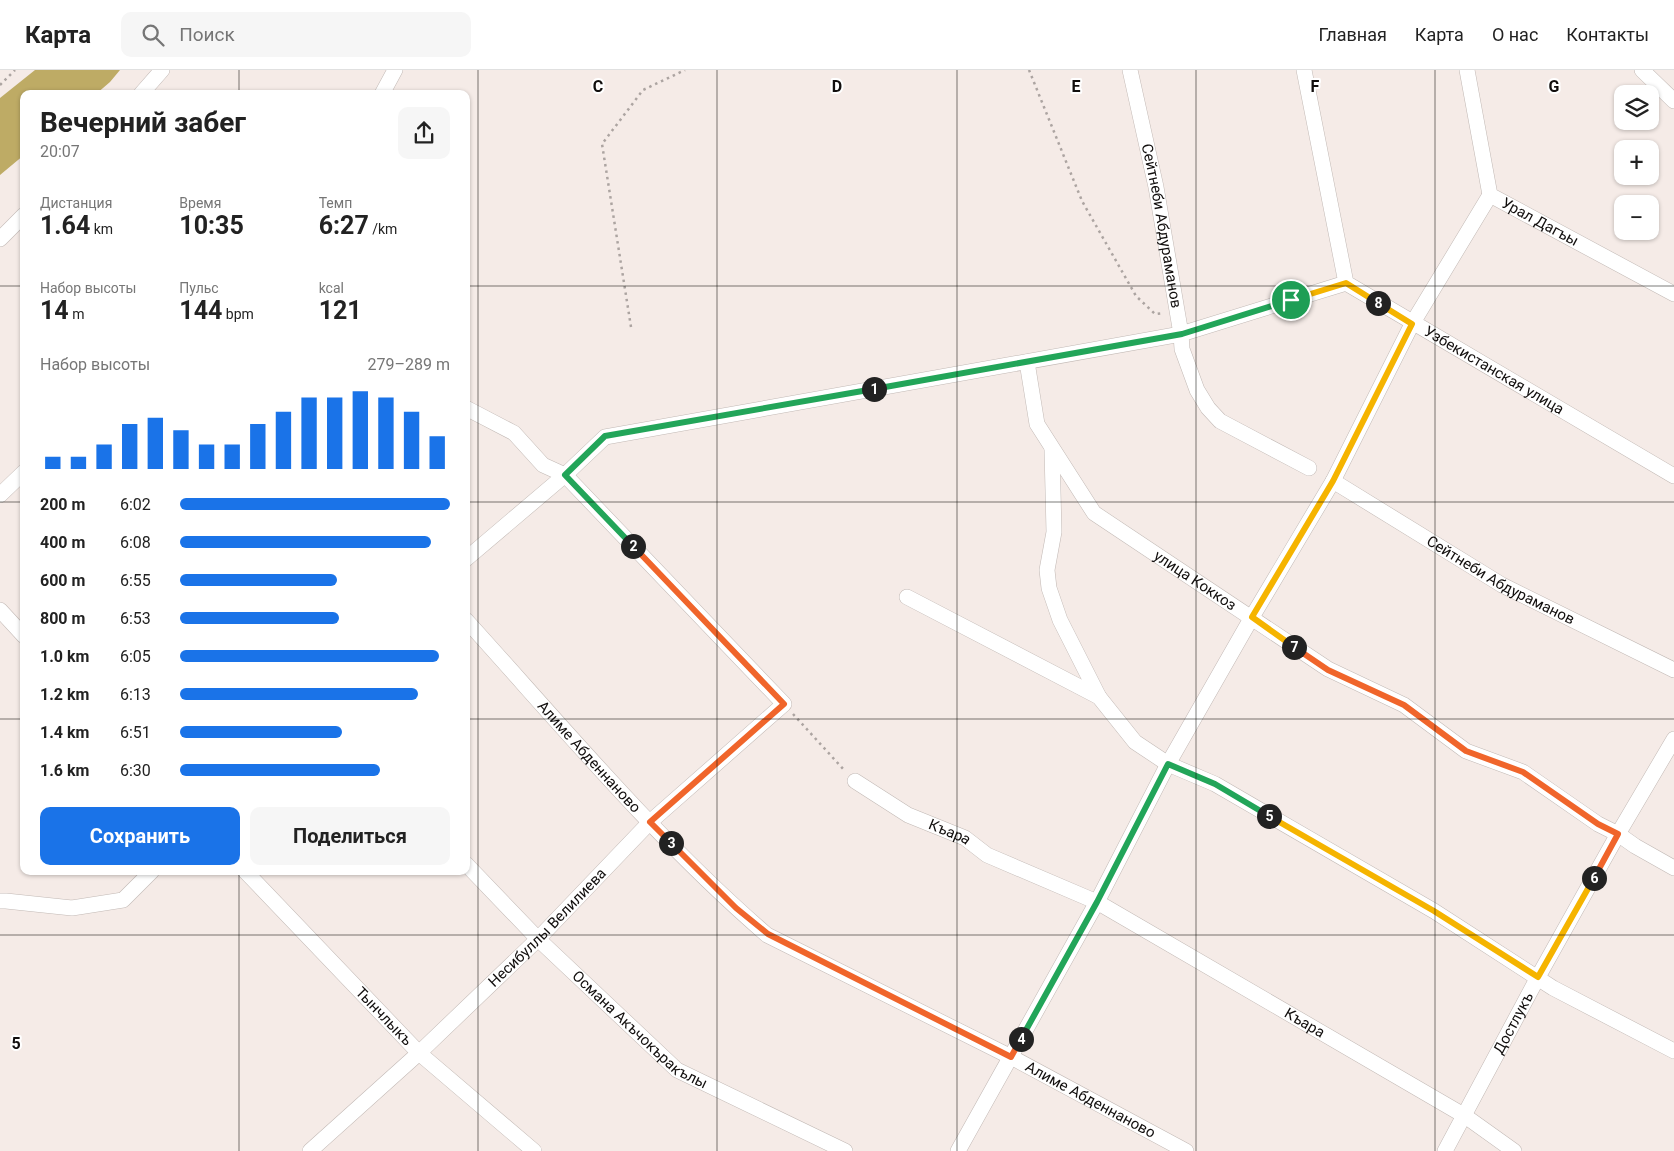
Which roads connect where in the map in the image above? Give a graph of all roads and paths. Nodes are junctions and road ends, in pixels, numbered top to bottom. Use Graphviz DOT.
graph roads {
  1 [pos="15,70"];
  2 [pos="162,70"];
  3 [pos="395,70"];
  4 [pos="685,70"];
  5 [pos="1029,70"];
  6 [pos="1130,70"];
  7 [pos="1304,70"];
  8 [pos="1467,70"];
  9 [pos="1642,70"];
  10 [pos="0,85"];
  11 [pos="144,90"];
  12 [pos="384,90"];
  13 [pos="1674,101"];
  14 [pos="1490,194"];
  15 [pos="20,220"];
  16 [pos="0,240"];
  17 [pos="1346,283"];
  18 [pos="1674,294"];
  19 [pos="1178,312"];
  20 [pos="1412,324"];
  21 [pos="630,327"];
  22 [pos="1182,334"];
  23 [pos="1027,362"];
  24 [pos="470,410"];
  25 [pos="1052,448"];
  26 [pos="1309,468"];
  27 [pos="565,475"];
  28 [pos="20,476"];
  29 [pos="1674,476"];
  30 [pos="1333,481"];
  31 [pos="0,495"];
  32 [pos="470,556"];
  33 [pos="907,598"];
  34 [pos="0,610"];
  35 [pos="1252,617"];
  36 [pos="470,624"];
  37 [pos="20,632"];
  38 [pos="1674,670"];
  39 [pos="1099,697"];
  40 [pos="784,704"];
  41 [pos="1674,740"];
  42 [pos="1168,764"];
  43 [pos="854,781"];
  44 [pos="650,822"];
  45 [pos="1618,834"];
  46 [pos="470,868"];
  47 [pos="1674,868"];
  48 [pos="148,875"];
  49 [pos="249,875"];
  50 [pos="0,901"];
  51 [pos="1097,902"];
  52 [pos="538,939"];
  53 [pos="1538,977"];
  54 [pos="1674,1051"];
  55 [pos="419,1053"];
  56 [pos="1011,1057"];
  57 [pos="1465,1116"];
  58 [pos="310,1151"];
  59 [pos="534,1151"];
  60 [pos="845,1151"];
  61 [pos="958,1151"];
  62 [pos="1186,1151"];
  63 [pos="1445,1151"];
  64 [pos="1514,1151"];
  1 -- 10 [label="path"];
  2 -- 11 [label="street"];
  3 -- 12 [label="street"];
  4 -- 21 [label="path"];
  5 -- 19 [label="path"];
  6 -- 19 [label="street, Сейтнеби Абдураманов"];
  7 -- 17 [label="street"];
  8 -- 14 [label="street, Урал Дагъы"];
  9 -- 13 [label="street"];
  14 -- 18 [label="street, Урал Дагъы"];
  14 -- 20 [label="street"];
  15 -- 16 [label="street"];
  17 -- 20 [label="street, Узбекистанская улица"];
  17 -- 22 [label="street"];
  19 -- 22 [label="street, Сейтнеби Абдураманов"];
  20 -- 29 [label="street, Узбекистанская улица"];
  20 -- 30 [label="street"];
  22 -- 23 [label="street"];
  22 -- 26 [label="street, Сейтнеби Абдураманов"];
  23 -- 25 [label="street, улица Коккоз"];
  23 -- 27 [label="street"];
  24 -- 27 [label="street"];
  25 -- 35 [label="street, улица Коккоз"];
  25 -- 39 [label="street"];
  27 -- 32 [label="street"];
  27 -- 40 [label="street"];
  28 -- 31 [label="street"];
  30 -- 35 [label="street"];
  30 -- 38 [label="street, Сейтнеби Абдураманов"];
  33 -- 39 [label="street"];
  34 -- 37 [label="street"];
  35 -- 42 [label="street"];
  35 -- 45 [label="street, улица Коккоз"];
  36 -- 44 [label="street, Алиме Абденнаново"];
  39 -- 42 [label="street"];
  40 -- 43 [label="path"];
  40 -- 44 [label="street, Несибуллы Велилиева"];
  41 -- 45 [label="street, Достлукъ"];
  42 -- 51 [label="street"];
  42 -- 53 [label="street"];
  43 -- 51 [label="street, Къара"];
  44 -- 52 [label="street, Несибуллы Велилиева"];
  44 -- 56 [label="street, Алиме Абденнаново"];
  45 -- 47 [label="street, улица Коккоз"];
  45 -- 53 [label="street, Достлукъ"];
  46 -- 52 [label="street, Османа Акъчокъракълы"];
  48 -- 50 [label="street"];
  49 -- 55 [label="street, Тынчлыкъ"];
  51 -- 56 [label="street"];
  51 -- 57 [label="street, Къара"];
  52 -- 55 [label="street, Несибуллы Велилиева"];
  52 -- 60 [label="street, Османа Акъчокъракълы"];
  53 -- 54 [label="street"];
  53 -- 57 [label="street, Достлукъ"];
  55 -- 58 [label="street, Несибуллы Велилиева"];
  55 -- 59 [label="street, Тынчлыкъ"];
  56 -- 61 [label="street"];
  56 -- 62 [label="street, Алиме Абденнаново"];
  57 -- 63 [label="street, Достлукъ"];
  57 -- 64 [label="street, Къара"];
}
